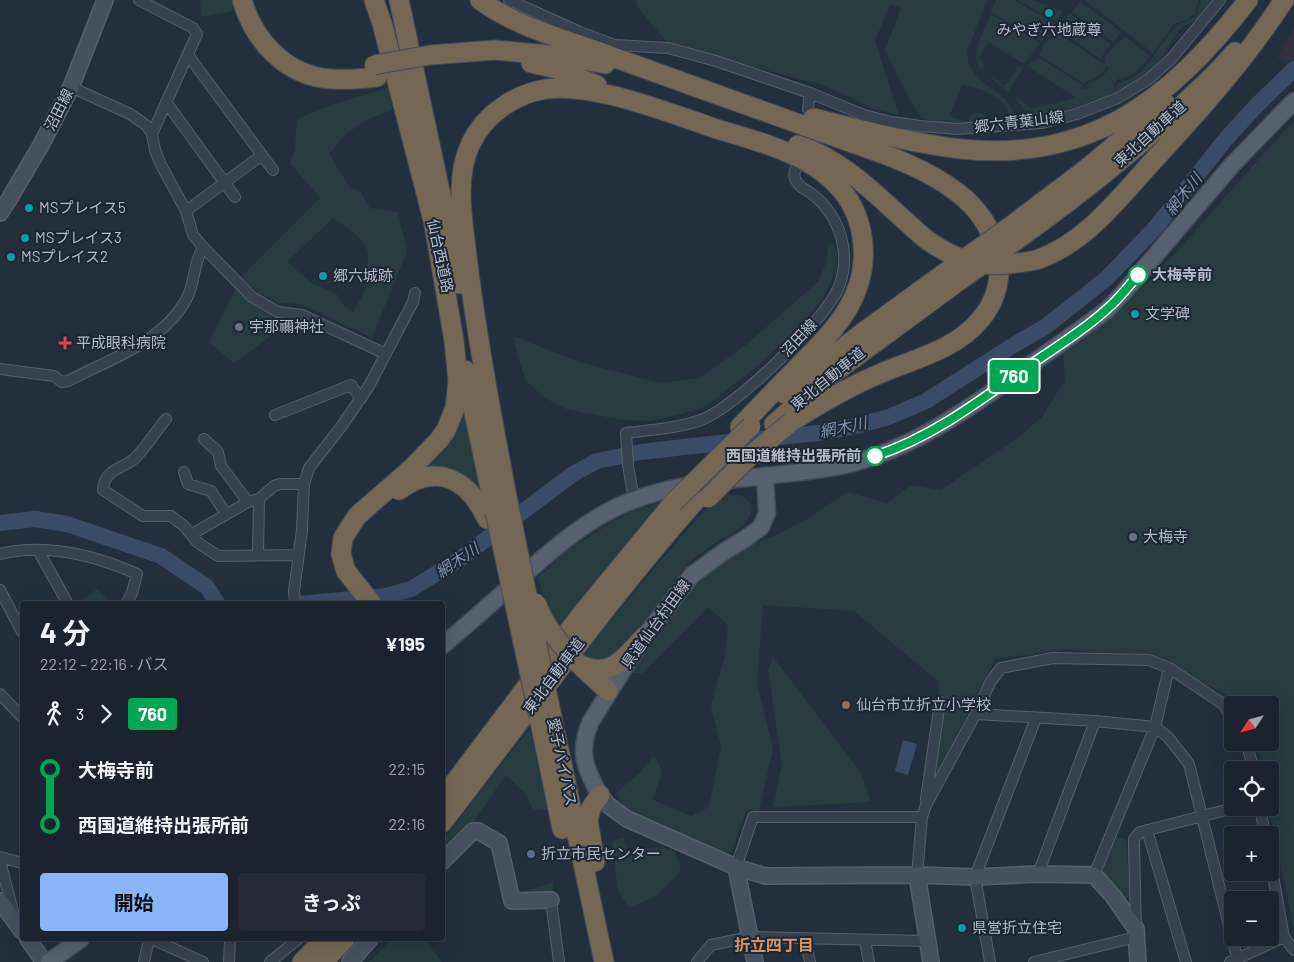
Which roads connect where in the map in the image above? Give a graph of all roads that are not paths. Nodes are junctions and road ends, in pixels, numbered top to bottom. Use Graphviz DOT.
graph roads {
  1 [pos="105,0"];
  2 [pos="139,0"];
  3 [pos="242,0"];
  4 [pos="253,0"];
  5 [pos="374,0"];
  6 [pos="386,0"];
  7 [pos="399,0"];
  8 [pos="480,0"];
  9 [pos="509,0"];
  10 [pos="1220,0"];
  11 [pos="1248,0"];
  12 [pos="1258,0"];
  13 [pos="1276,0"];
  14 [pos="1284,0"];
  15 [pos="188,54"];
  16 [pos="432,60"];
  17 [pos="375,71"];
  18 [pos="651,72"];
  19 [pos="71,87"];
  20 [pos="810,93"];
  21 [pos="739,101"];
  22 [pos="1294,101"];
  23 [pos="166,102"];
  24 [pos="639,104"];
  25 [pos="808,109"];
  26 [pos="728,132"];
  27 [pos="152,134"];
  28 [pos="262,155"];
  29 [pos="796,168"];
  30 [pos="273,170"];
  31 [pos="224,182"];
  32 [pos="235,197"];
  33 [pos="186,211"];
  34 [pos="0,213"];
  35 [pos="434,224"];
  36 [pos="1017,231"];
  37 [pos="203,246"];
  38 [pos="951,277"];
  39 [pos="415,293"];
  40 [pos="386,354"];
  41 [pos="0,369"];
  42 [pos="361,398"];
  43 [pos="275,415"];
  44 [pos="166,420"];
  45 [pos="782,423"];
  46 [pos="745,426"];
  47 [pos="204,439"];
  48 [pos="184,472"];
  49 [pos="765,476"];
  50 [pos="304,484"];
  51 [pos="259,499"];
  52 [pos="634,500"];
  53 [pos="248,502"];
  54 [pos="496,511"];
  55 [pos="226,514"];
  56 [pos="512,525"];
  57 [pos="192,534"];
  58 [pos="38,550"];
  59 [pos="0,554"];
  60 [pos="258,555"];
  61 [pos="299,555"];
  62 [pos="360,585"];
  63 [pos="0,590"];
  64 [pos="66,601"];
  65 [pos="128,601"];
  66 [pos="295,601"];
  67 [pos="370,601"];
  68 [pos="378,601"];
  69 [pos="20,628"];
  70 [pos="644,637"];
  71 [pos="445,643"];
  72 [pos="579,664"];
  73 [pos="1169,668"];
  74 [pos="608,691"];
  75 [pos="0,694"];
  76 [pos="940,702"];
  77 [pos="1224,707"];
  78 [pos="544,710"];
  79 [pos="976,714"];
  80 [pos="20,715"];
  81 [pos="1036,718"];
  82 [pos="1095,721"];
  83 [pos="1155,727"];
  84 [pos="445,794"];
  85 [pos="600,795"];
  86 [pos="926,805"];
  87 [pos="1224,810"];
  88 [pos="1202,815"];
  89 [pos="922,818"];
  90 [pos="445,819"];
  91 [pos="1147,830"];
  92 [pos="0,857"];
  93 [pos="445,859"];
  94 [pos="0,861"];
  95 [pos="20,862"];
  96 [pos="736,867"];
  97 [pos="1038,874"];
  98 [pos="916,875"];
  99 [pos="1094,875"];
  100 [pos="975,878"];
  101 [pos="1274,881"];
  102 [pos="551,900"];
  103 [pos="0,901"];
  104 [pos="19,926"];
  105 [pos="1136,933"];
  106 [pos="750,937"];
  107 [pos="1284,937"];
  108 [pos="805,939"];
  109 [pos="30,941"];
  110 [pos="78,941"];
  111 [pos="149,941"];
  112 [pos="155,941"];
  113 [pos="230,941"];
  114 [pos="296,941"];
  115 [pos="323,941"];
  116 [pos="343,941"];
  117 [pos="368,941"];
  118 [pos="865,941"];
  119 [pos="928,941"];
  120 [pos="1294,950"];
  121 [pos="51,961"];
  122 [pos="594,961"];
  123 [pos="1235,961"];
  124 [pos="144,962"];
  125 [pos="203,962"];
  126 [pos="229,962"];
  127 [pos="270,962"];
  128 [pos="302,962"];
  129 [pos="323,962"];
  130 [pos="350,962"];
  131 [pos="558,962"];
  132 [pos="610,962"];
  133 [pos="697,962"];
  134 [pos="755,962"];
  135 [pos="810,962"];
  136 [pos="869,962"];
  137 [pos="931,962"];
  138 [pos="990,962"];
  139 [pos="1034,962"];
  140 [pos="1138,962"];
  141 [pos="1186,962"];
  1 -- 19 [label="street, 沼田線"];
  2 -- 15 [label="street"];
  3 -- 17 [label="highway"];
  4 -- 17 [label="highway"];
  5 -- 35 [label="highway"];
  6 -- 35 [label="highway, 仙台西道路"];
  7 -- 54 [label="highway, 仙台西道路"];
  8 -- 18 [label="highway"];
  9 -- 20 [label="street"];
  10 -- 20 [label="street, 郷六青葉山線"];
  11 -- 21 [label="highway"];
  12 -- 36 [label="highway, 東北自動車道"];
  13 -- 36 [label="highway, 東北自動車道"];
  14 -- 26 [label="highway, bridge"];
  15 -- 23 [label="street"];
  15 -- 28 [label="street"];
  16 -- 17 [label="highway"];
  16 -- 18 [label="highway"];
  16 -- 24 [label="highway"];
  18 -- 21 [label="highway"];
  19 -- 27 [label="street"];
  19 -- 34 [label="street, 沼田線"];
  20 -- 25 [label="street"];
  21 -- 45 [label="highway"];
  22 -- 49 [label="main road"];
  23 -- 27 [label="street"];
  23 -- 31 [label="street"];
  24 -- 26 [label="highway"];
  24 -- 54 [label="highway"];
  26 -- 46 [label="highway"];
  27 -- 33 [label="street"];
  28 -- 30 [label="street"];
  28 -- 31 [label="street"];
  29 -- 52 [label="street, 沼田線"];
  31 -- 32 [label="street"];
  31 -- 33 [label="street"];
  33 -- 37 [label="street"];
  35 -- 54 [label="highway, 仙台西道路"];
  35 -- 62 [label="highway"];
  36 -- 38 [label="highway, 東北自動車道, bridge"];
  37 -- 40 [label="street"];
  37 -- 41 [label="street"];
  38 -- 45 [label="highway, 東北自動車道"];
  38 -- 46 [label="highway, 東北自動車道"];
  39 -- 40 [label="street"];
  40 -- 42 [label="street"];
  42 -- 43 [label="street"];
  42 -- 50 [label="street"];
  44 -- 57 [label="street"];
  45 -- 90 [label="highway, 東北自動車道, bridge"];
  46 -- 84 [label="highway, 東北自動車道, bridge"];
  47 -- 53 [label="street"];
  48 -- 55 [label="street"];
  49 -- 52 [label="main road"];
  49 -- 70 [label="main road, 県道仙台村田線"];
  50 -- 51 [label="street"];
  50 -- 61 [label="street"];
  51 -- 53 [label="street"];
  51 -- 60 [label="street"];
  52 -- 71 [label="main road"];
  53 -- 55 [label="street"];
  54 -- 56 [label="highway, 愛子バイパス, bridge"];
  54 -- 62 [label="highway"];
  54 -- 78 [label="highway, 愛子バイパス, bridge"];
  55 -- 57 [label="street"];
  56 -- 72 [label="highway, bridge"];
  56 -- 78 [label="highway, 愛子バイパス, bridge"];
  57 -- 60 [label="street"];
  58 -- 59 [label="street"];
  58 -- 64 [label="street"];
  58 -- 65 [label="street"];
  60 -- 61 [label="street"];
  61 -- 66 [label="street"];
  62 -- 67 [label="highway"];
  62 -- 68 [label="highway"];
  63 -- 69 [label="street"];
  70 -- 72 [label="highway"];
  70 -- 74 [label="main road, 県道仙台村田線"];
  72 -- 74 [label="highway"];
  73 -- 77 [label="street"];
  73 -- 79 [label="street"];
  73 -- 83 [label="street"];
  74 -- 85 [label="main road, 県道仙台村田線"];
  75 -- 80 [label="street"];
  76 -- 86 [label="street"];
  78 -- 122 [label="highway, 愛子バイパス"];
  79 -- 81 [label="street"];
  79 -- 86 [label="street"];
  81 -- 82 [label="street"];
  81 -- 100 [label="street"];
  82 -- 83 [label="street"];
  82 -- 97 [label="street"];
  83 -- 88 [label="street"];
  83 -- 99 [label="street"];
  85 -- 96 [label="street"];
  85 -- 132 [label="highway"];
  86 -- 89 [label="street"];
  87 -- 88 [label="street"];
  88 -- 91 [label="street"];
  88 -- 123 [label="street"];
  89 -- 96 [label="street"];
  89 -- 98 [label="street"];
  91 -- 105 [label="street"];
  91 -- 141 [label="street"];
  92 -- 95 [label="street"];
  93 -- 102 [label="street"];
  94 -- 104 [label="street"];
  96 -- 98 [label="street"];
  96 -- 106 [label="street"];
  97 -- 99 [label="street"];
  97 -- 100 [label="street"];
  98 -- 100 [label="street"];
  98 -- 119 [label="street"];
  99 -- 105 [label="street"];
  100 -- 138 [label="street"];
  101 -- 107 [label="street"];
  102 -- 131 [label="street"];
  103 -- 104 [label="street"];
  105 -- 139 [label="street"];
  105 -- 140 [label="street"];
  106 -- 108 [label="street"];
  106 -- 133 [label="street"];
  106 -- 134 [label="street"];
  107 -- 120 [label="street"];
  107 -- 123 [label="street"];
  108 -- 118 [label="street"];
  108 -- 135 [label="street"];
  109 -- 121 [label="street"];
  110 -- 121 [label="main road"];
  111 -- 124 [label="street"];
  112 -- 125 [label="street"];
  113 -- 126 [label="street"];
  114 -- 127 [label="street"];
  115 -- 128 [label="highway"];
  116 -- 129 [label="highway"];
  117 -- 130 [label="street"];
  118 -- 119 [label="street"];
  118 -- 136 [label="street"];
  119 -- 137 [label="street"];
}
